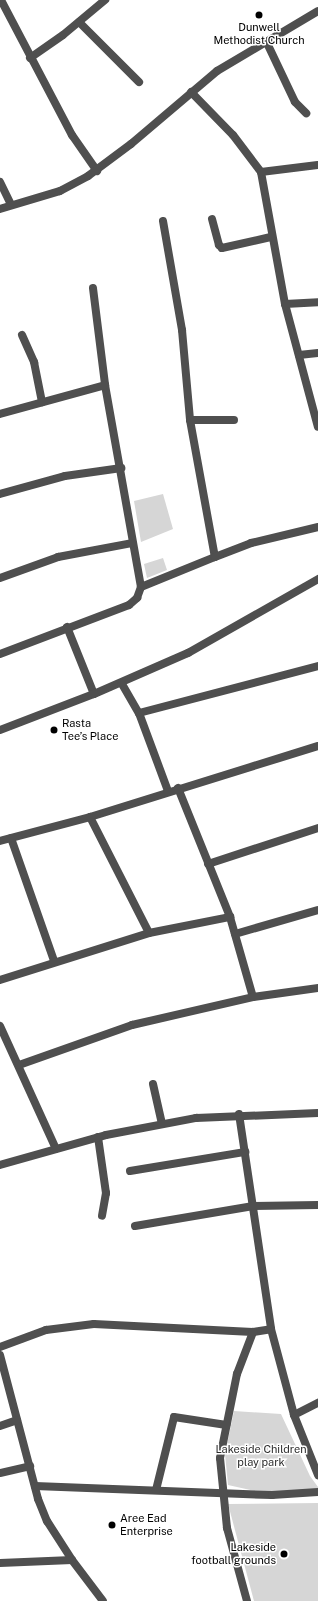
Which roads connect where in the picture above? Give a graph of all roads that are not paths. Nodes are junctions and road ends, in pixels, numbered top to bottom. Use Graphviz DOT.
graph roads {
  1 [pos="1,0"];
  2 [pos="105,0"];
  3 [pos="318,11"];
  4 [pos="79,22"];
  5 [pos="267,43"];
  6 [pos="30,58"];
  7 [pos="138,82"];
  8 [pos="191,92"];
  9 [pos="306,113"];
  10 [pos="318,165"];
  11 [pos="97,171"];
  12 [pos="261,172"];
  13 [pos="0,182"];
  14 [pos="11,205"];
  15 [pos="0,209"];
  16 [pos="212,219"];
  17 [pos="163,221"];
  18 [pos="272,237"];
  19 [pos="93,288"];
  20 [pos="318,302"];
  21 [pos="285,304"];
  22 [pos="22,335"];
  23 [pos="318,354"];
  24 [pos="299,355"];
  25 [pos="105,385"];
  26 [pos="42,402"];
  27 [pos="0,414"];
  28 [pos="190,420"];
  29 [pos="234,420"];
  30 [pos="318,427"];
  31 [pos="120,468"];
  32 [pos="0,494"];
  33 [pos="318,527"];
  34 [pos="132,543"];
  35 [pos="215,557"];
  36 [pos="0,578"];
  37 [pos="318,579"];
  38 [pos="141,587"];
  39 [pos="68,627"];
  40 [pos="0,654"];
  41 [pos="318,666"];
  42 [pos="122,684"];
  43 [pos="94,694"];
  44 [pos="139,713"];
  45 [pos="0,730"];
  46 [pos="318,746"];
  47 [pos="178,788"];
  48 [pos="168,791"];
  49 [pos="90,817"];
  50 [pos="318,828"];
  51 [pos="11,838"];
  52 [pos="0,841"];
  53 [pos="208,864"];
  54 [pos="318,910"];
  55 [pos="230,917"];
  56 [pos="149,932"];
  57 [pos="235,934"];
  58 [pos="54,961"];
  59 [pos="0,980"];
  60 [pos="318,988"];
  61 [pos="253,997"];
  62 [pos="0,1026"];
  63 [pos="19,1065"];
  64 [pos="153,1084"];
  65 [pos="318,1113"];
  66 [pos="239,1114"];
  67 [pos="162,1124"];
  68 [pos="98,1137"];
  69 [pos="56,1149"];
  70 [pos="245,1152"];
  71 [pos="0,1165"];
  72 [pos="130,1171"];
  73 [pos="318,1205"];
  74 [pos="253,1206"];
  75 [pos="102,1216"];
  76 [pos="135,1226"];
  77 [pos="270,1329"];
  78 [pos="253,1332"];
  79 [pos="0,1347"];
  80 [pos="0,1354"];
  81 [pos="318,1403"];
  82 [pos="318,1407"];
  83 [pos="294,1415"];
  84 [pos="18,1420"];
  85 [pos="226,1425"];
  86 [pos="0,1426"];
  87 [pos="30,1466"];
  88 [pos="0,1473"];
  89 [pos="318,1475"];
  90 [pos="35,1486"];
  91 [pos="156,1490"];
  92 [pos="222,1492"];
  93 [pos="318,1492"];
  94 [pos="72,1560"];
  95 [pos="0,1564"];
  96 [pos="103,1601"];
  97 [pos="247,1601"];
  1 -- 6 [label="street"];
  2 -- 4 [label="street"];
  3 -- 5 [label="street"];
  4 -- 6 [label="street"];
  4 -- 7 [label="street"];
  5 -- 8 [label="street"];
  5 -- 9 [label="street"];
  6 -- 11 [label="street"];
  8 -- 11 [label="street"];
  8 -- 12 [label="street"];
  10 -- 12 [label="street"];
  11 -- 14 [label="street"];
  12 -- 18 [label="street"];
  13 -- 14 [label="street"];
  14 -- 15 [label="street"];
  16 -- 18 [label="street"];
  17 -- 28 [label="street"];
  18 -- 21 [label="street"];
  19 -- 25 [label="street"];
  20 -- 21 [label="street"];
  21 -- 24 [label="street"];
  22 -- 26 [label="street"];
  23 -- 24 [label="street"];
  24 -- 30 [label="street"];
  25 -- 26 [label="street"];
  25 -- 31 [label="street"];
  26 -- 27 [label="street"];
  28 -- 29 [label="street"];
  28 -- 35 [label="street"];
  31 -- 32 [label="street"];
  31 -- 34 [label="street"];
  33 -- 35 [label="street"];
  34 -- 36 [label="street"];
  34 -- 38 [label="street"];
  35 -- 38 [label="street"];
  37 -- 42 [label="street"];
  38 -- 39 [label="street"];
  39 -- 40 [label="street"];
  39 -- 43 [label="street"];
  41 -- 44 [label="street"];
  42 -- 43 [label="street"];
  42 -- 44 [label="street"];
  43 -- 45 [label="street"];
  44 -- 48 [label="street"];
  46 -- 47 [label="street"];
  47 -- 48 [label="street"];
  47 -- 53 [label="street"];
  48 -- 49 [label="street"];
  49 -- 51 [label="street"];
  49 -- 56 [label="street"];
  50 -- 53 [label="street"];
  51 -- 52 [label="street"];
  51 -- 58 [label="street"];
  53 -- 55 [label="street"];
  54 -- 57 [label="street"];
  55 -- 56 [label="street"];
  55 -- 57 [label="street"];
  56 -- 58 [label="street"];
  57 -- 61 [label="street"];
  58 -- 59 [label="street"];
  60 -- 61 [label="street"];
  61 -- 63 [label="street"];
  62 -- 63 [label="street"];
  63 -- 69 [label="street"];
  64 -- 67 [label="street"];
  65 -- 66 [label="street"];
  66 -- 67 [label="street"];
  66 -- 70 [label="street"];
  67 -- 68 [label="street"];
  68 -- 69 [label="street"];
  68 -- 75 [label="street"];
  69 -- 71 [label="street"];
  70 -- 72 [label="street"];
  70 -- 74 [label="street"];
  73 -- 74 [label="street"];
  74 -- 76 [label="street"];
  74 -- 77 [label="street"];
  77 -- 78 [label="street"];
  77 -- 83 [label="street"];
  78 -- 79 [label="street"];
  78 -- 85 [label="street"];
  80 -- 84 [label="street"];
  81 -- 83 [label="street"];
  82 -- 83 [label="street"];
  83 -- 89 [label="street"];
  84 -- 86 [label="street"];
  84 -- 87 [label="street"];
  85 -- 91 [label="street"];
  85 -- 92 [label="street"];
  87 -- 88 [label="street"];
  87 -- 90 [label="street"];
  90 -- 91 [label="street"];
  90 -- 94 [label="street"];
  91 -- 92 [label="street"];
  92 -- 93 [label="street"];
  92 -- 97 [label="street"];
  94 -- 95 [label="street"];
  94 -- 96 [label="street"];
}
